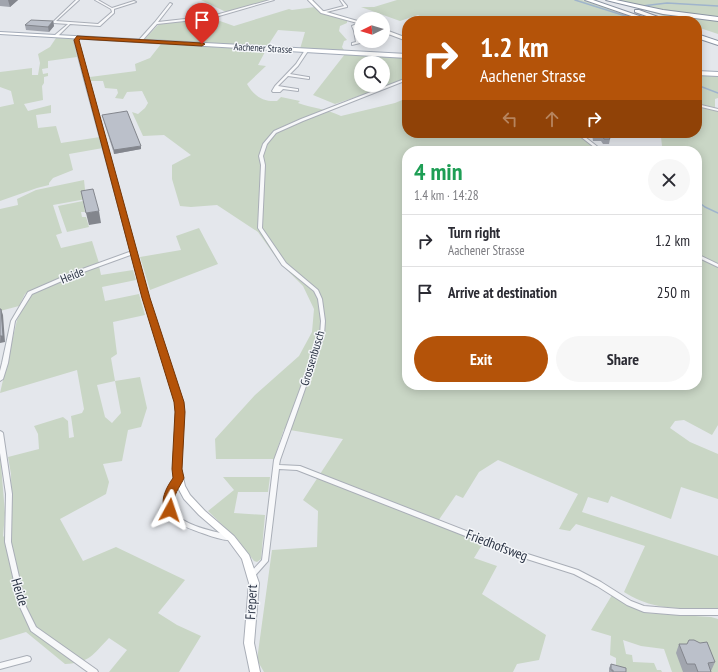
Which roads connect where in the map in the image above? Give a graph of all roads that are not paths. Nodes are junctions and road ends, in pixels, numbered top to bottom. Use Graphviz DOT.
graph roads {
  1 [pos="78,0"];
  2 [pos="96,0"];
  3 [pos="273,0"];
  4 [pos="310,0"];
  5 [pos="341,0"];
  6 [pos="588,0"];
  7 [pos="602,0"];
  8 [pos="609,0"];
  9 [pos="135,2"];
  10 [pos="171,4"];
  11 [pos="112,9"];
  12 [pos="637,11"];
  13 [pos="322,12"];
  14 [pos="644,16"];
  15 [pos="652,16"];
  16 [pos="688,16"];
  17 [pos="702,17"];
  18 [pos="718,19"];
  19 [pos="354,21"];
  20 [pos="156,23"];
  21 [pos="69,24"];
  22 [pos="0,33"];
  23 [pos="390,33"];
  24 [pos="702,33"];
  25 [pos="56,36"];
  26 [pos="79,37"];
  27 [pos="402,38"];
  28 [pos="702,38"];
  29 [pos="718,38"];
  30 [pos="140,41"];
  31 [pos="718,43"];
  32 [pos="306,50"];
  33 [pos="402,56"];
  34 [pos="702,73"];
  35 [pos="718,74"];
  36 [pos="287,75"];
  37 [pos="308,78"];
  38 [pos="402,81"];
  39 [pos="297,90"];
  40 [pos="702,106"];
  41 [pos="718,110"];
  42 [pos="584,138"];
  43 [pos="595,146"];
  44 [pos="134,252"];
  45 [pos="702,258"];
  46 [pos="718,266"];
  47 [pos="0,378"];
  48 [pos="0,433"];
  49 [pos="276,467"];
  50 [pos="179,478"];
  51 [pos="231,538"];
  52 [pos="252,576"];
  53 [pos="718,612"];
  54 [pos="27,659"];
  55 [pos="0,666"];
  56 [pos="94,672"];
  57 [pos="255,672"];
  1 -- 21 [label="street"];
  2 -- 11 [label="street"];
  3 -- 20 [label="street"];
  4 -- 13 [label="street"];
  5 -- 13 [label="street"];
  6 -- 12 [label="highway"];
  7 -- 12 [label="highway"];
  8 -- 12 [label="highway"];
  9 -- 11 [label="street"];
  10 -- 20 [label="street"];
  11 -- 21 [label="street"];
  12 -- 14 [label="highway"];
  12 -- 15 [label="highway"];
  12 -- 16 [label="highway"];
  13 -- 19 [label="street"];
  17 -- 18 [label="highway"];
  20 -- 30 [label="street"];
  21 -- 25 [label="street"];
  22 -- 25 [label="main road, Aachener Strasse"];
  23 -- 27 [label="street"];
  24 -- 29 [label="highway"];
  25 -- 26 [label="main road, Aachener Strasse"];
  26 -- 30 [label="main road, Aachener Strasse"];
  26 -- 44 [label="street, Frepert"];
  28 -- 31 [label="highway"];
  30 -- 32 [label="main road, Aachener Strasse"];
  32 -- 33 [label="main road, Aachener Strasse"];
  32 -- 36 [label="street"];
  34 -- 35 [label="main road"];
  36 -- 37 [label="street"];
  36 -- 39 [label="street"];
  38 -- 49 [label="street, Grossenbusch"];
  40 -- 41 [label="street"];
  42 -- 43 [label="street"];
  44 -- 47 [label="street, Heide"];
  44 -- 50 [label="street, Frepert"];
  45 -- 46 [label="street"];
  48 -- 56 [label="street, Heide"];
  49 -- 52 [label="street, Grossenbusch"];
  49 -- 53 [label="street, Friedhofsweg"];
  50 -- 51 [label="street, Frepert"];
  50 -- 51 [label="street"];
  51 -- 52 [label="street, Frepert"];
  52 -- 57 [label="street, Frepert"];
  54 -- 55 [label="street"];
}
